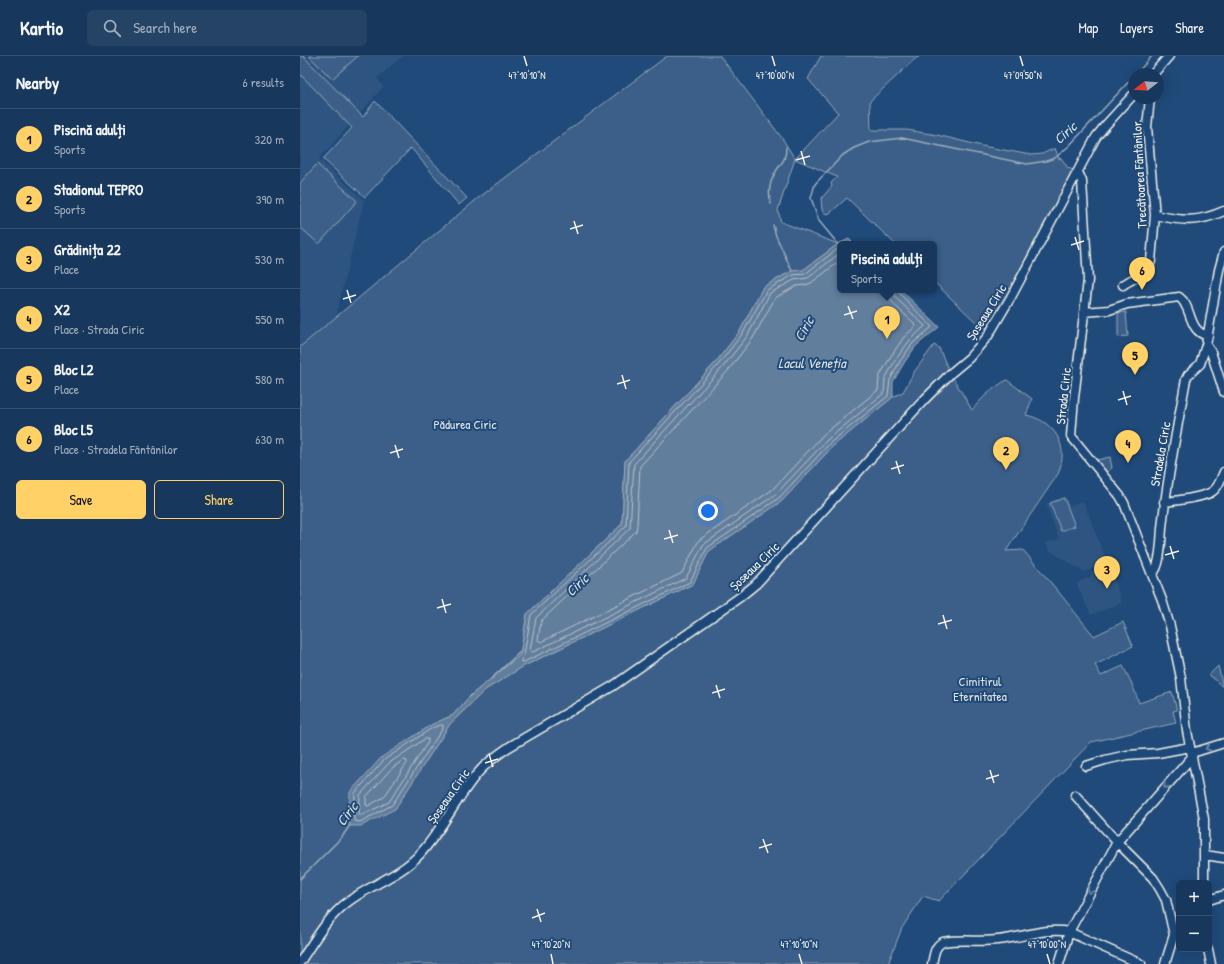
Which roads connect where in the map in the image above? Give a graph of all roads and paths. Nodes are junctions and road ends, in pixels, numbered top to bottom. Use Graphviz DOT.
graph roads {
  1 [pos="1169,56"];
  2 [pos="1158,68"];
  3 [pos="1128,101"];
  4 [pos="1149,104"];
  5 [pos="1078,172"];
  6 [pos="1224,211"];
  7 [pos="1155,215"];
  8 [pos="1224,252"];
  9 [pos="1123,285"];
  10 [pos="1220,293"];
  11 [pos="1084,312"];
  12 [pos="1208,336"];
  13 [pos="1206,345"];
  14 [pos="1224,392"];
  15 [pos="1224,472"];
  16 [pos="1164,502"];
  17 [pos="1153,573"];
  18 [pos="1224,743"];
  19 [pos="1191,752"];
  20 [pos="1086,766"];
  21 [pos="1075,795"];
  22 [pos="1117,842"];
  23 [pos="1205,855"];
  24 [pos="1224,858"];
  25 [pos="1204,880"];
  26 [pos="1224,895"];
  27 [pos="1212,899"];
  28 [pos="1069,932"];
  29 [pos="1209,952"];
  30 [pos="300,962"];
  31 [pos="932,964"];
  32 [pos="1058,964"];
  33 [pos="1142,964"];
  34 [pos="1165,964"];
  35 [pos="1211,964"];
  1 -- 2 [label="street"];
  3 -- 5 [label="street, Șoseaua Ciric"];
  4 -- 7 [label="street, Trecătoarea Fântânilor"];
  5 -- 11 [label="street, Strada Ciric"];
  5 -- 30 [label="street, Șoseaua Ciric"];
  6 -- 7 [label="street"];
  7 -- 9 [label="street, Trecătoarea Fântânilor"];
  8 -- 10 [label="street, Stradela Ciric"];
  10 -- 12 [label="street, Stradela Ciric"];
  11 -- 12 [label="street"];
  11 -- 17 [label="street, Strada Ciric"];
  12 -- 13 [label="street, Stradela Ciric"];
  13 -- 14 [label="street"];
  13 -- 16 [label="street, Stradela Ciric"];
  15 -- 16 [label="street"];
  16 -- 17 [label="street, Stradela Ciric"];
  17 -- 19 [label="street, Strada Ciric"];
  18 -- 19 [label="street, one-way"];
  19 -- 20 [label="street"];
  19 -- 22 [label="street, one-way"];
  19 -- 23 [label="street, Strada Ciric"];
  21 -- 22 [label="street"];
  22 -- 28 [label="street, one-way"];
  22 -- 34 [label="street"];
  23 -- 24 [label="street"];
  23 -- 25 [label="street, Strada Ciric"];
  26 -- 27 [label="street"];
  28 -- 31 [label="street"];
  28 -- 32 [label="street"];
  28 -- 33 [label="street"];
  29 -- 35 [label="street"];
}
